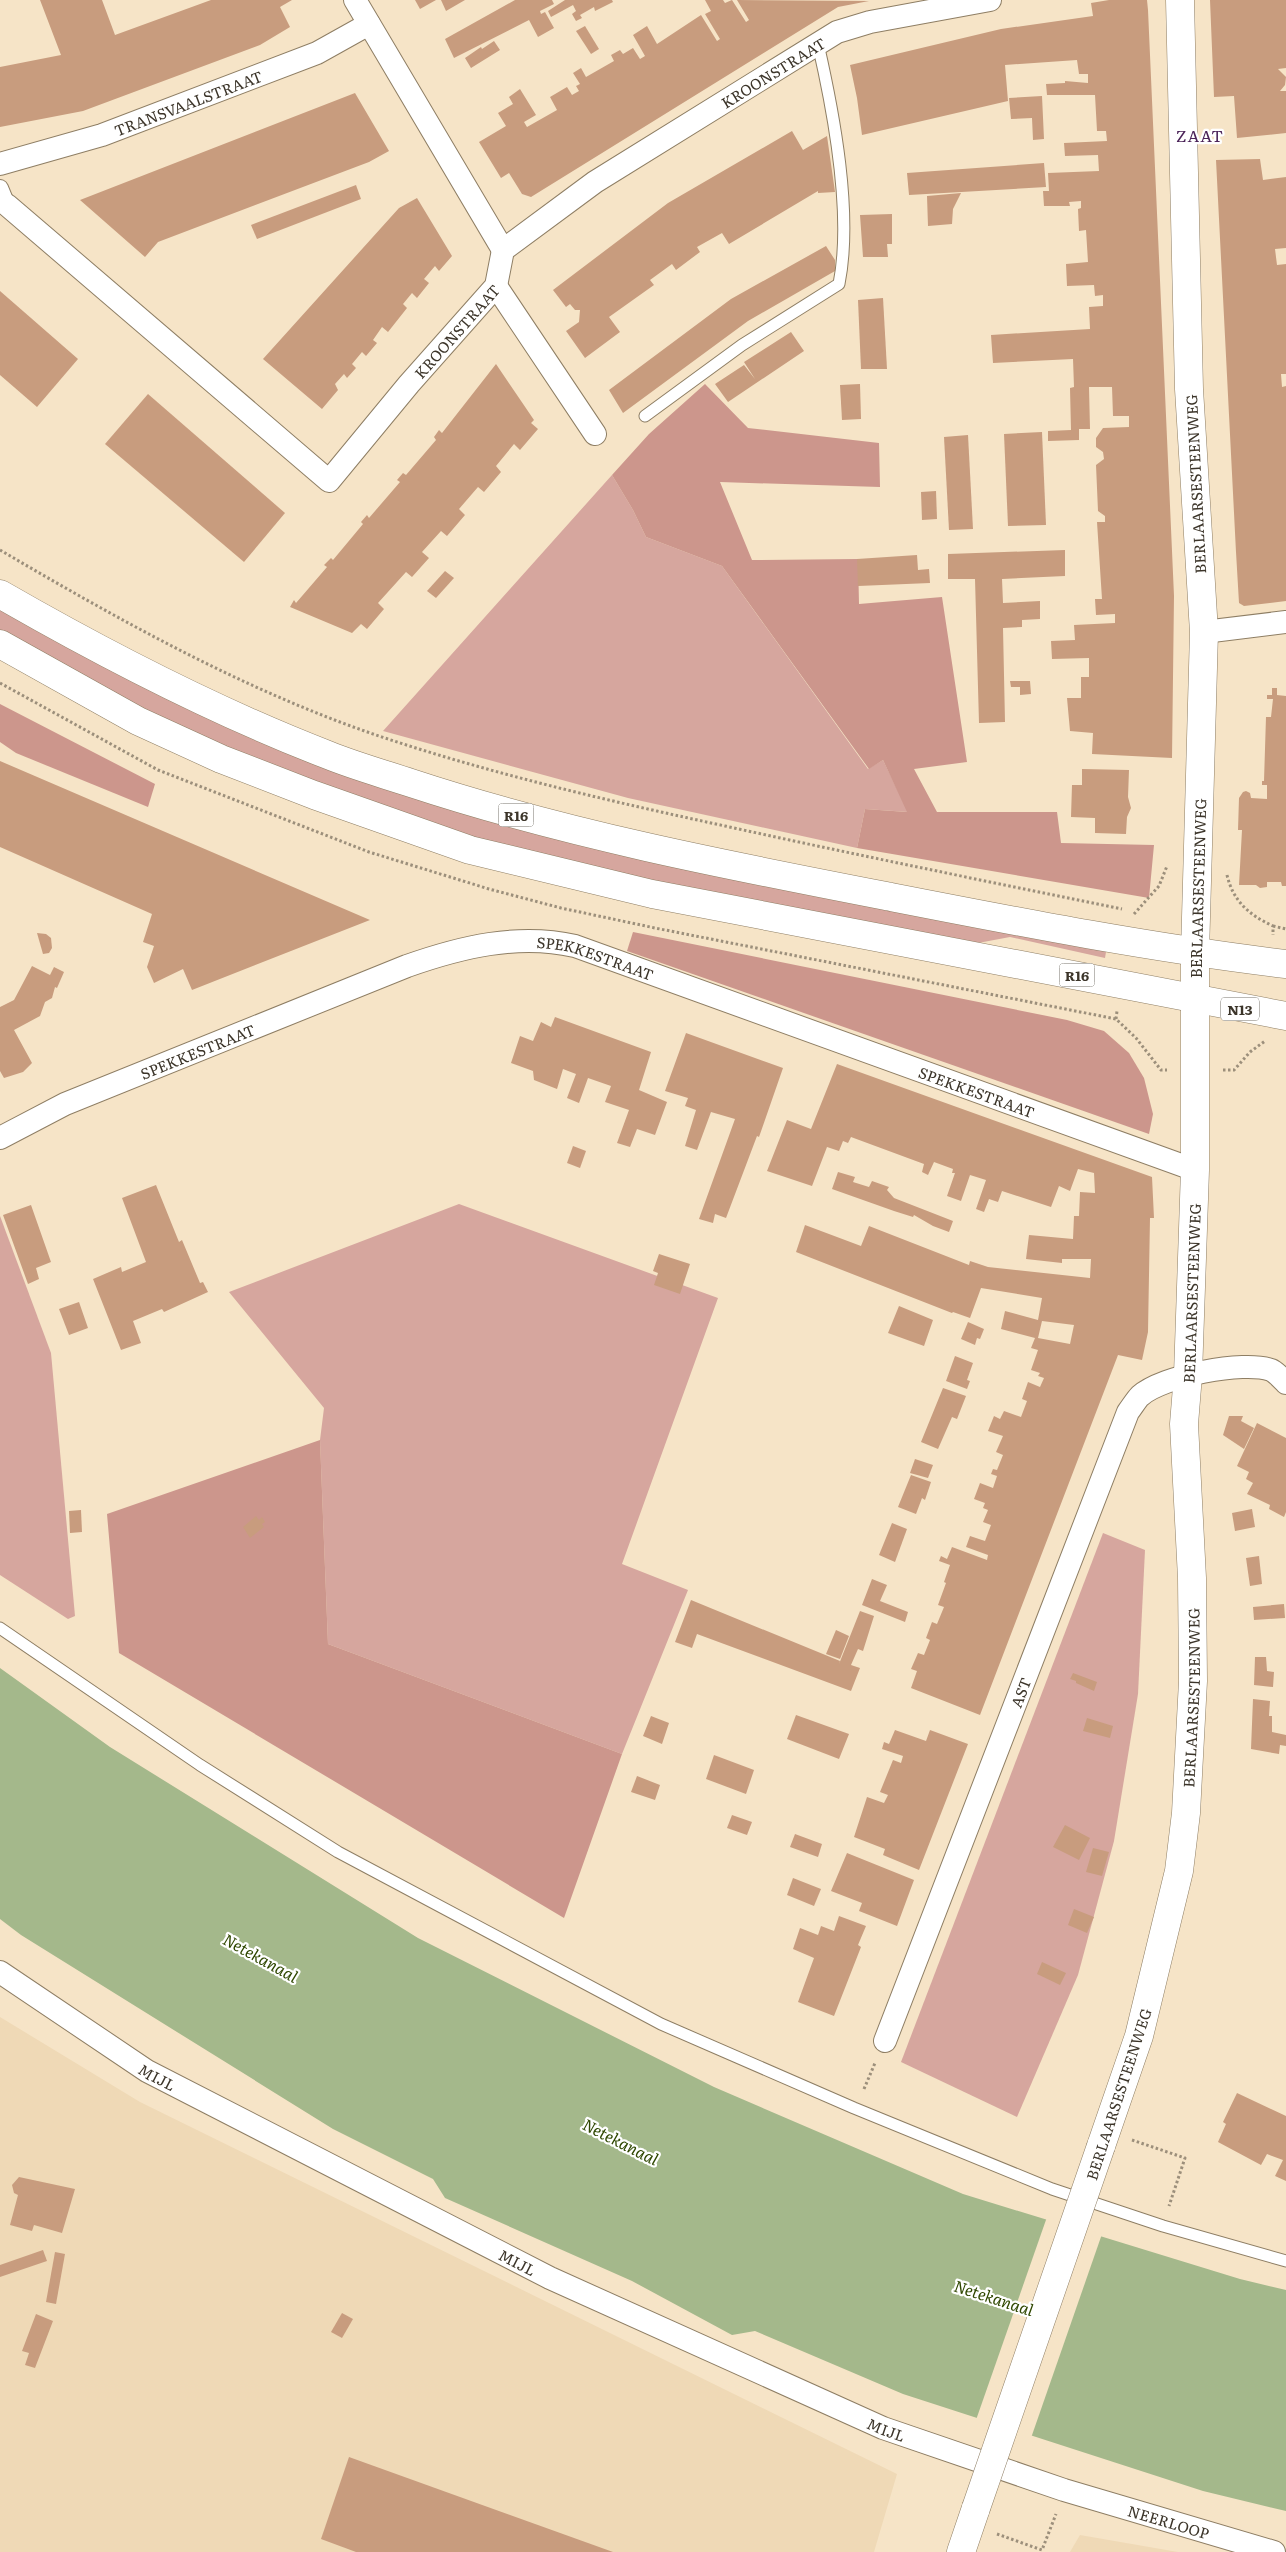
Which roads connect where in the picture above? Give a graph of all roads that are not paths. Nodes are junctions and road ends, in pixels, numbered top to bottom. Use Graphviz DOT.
graph roads {
  1 [pos="355,0"];
  2 [pos="990,0"];
  3 [pos="1180,0"];
  4 [pos="369,24"];
  5 [pos="818,44"];
  6 [pos="0,164"];
  7 [pos="3,196"];
  8 [pos="503,250"];
  9 [pos="496,286"];
  10 [pos="645,416"];
  11 [pos="595,434"];
  12 [pos="0,594"];
  13 [pos="1286,622"];
  14 [pos="1204,632"];
  15 [pos="0,644"];
  16 [pos="1195,953"];
  17 [pos="1286,964"];
  18 [pos="1195,1000"];
  19 [pos="1286,1016"];
  20 [pos="0,1138"];
  21 [pos="1195,1170"];
  22 [pos="1188,1376"];
  23 [pos="1286,1382"];
  24 [pos="0,1628"];
  25 [pos="0,1972"];
  26 [pos="885,2041"];
  27 [pos="1286,2261"];
  28 [pos="1064,2490"];
  29 [pos="961,2552"];
  30 [pos="1274,2552"];
  1 -- 4 [label="street"];
  2 -- 5 [label="street, KROONSTRAAT"];
  3 -- 14 [label="main road, BERLAARSESTEENWEG"];
  4 -- 6 [label="street, TRANSVAALSTRAAT"];
  4 -- 8 [label="street"];
  5 -- 8 [label="street, KROONSTRAAT"];
  5 -- 10 [label="lane"];
  7 -- 9 [label="street, KROONSTRAAT"];
  8 -- 9 [label="street, KROONSTRAAT"];
  9 -- 11 [label="street"];
  12 -- 16 [label="main road, R16"];
  13 -- 14 [label="street"];
  14 -- 16 [label="main road, BERLAARSESTEENWEG"];
  15 -- 18 [label="main road, R16"];
  16 -- 17 [label="main road"];
  16 -- 18 [label="main road, BERLAARSESTEENWEG"];
  18 -- 19 [label="main road, N13"];
  18 -- 21 [label="main road, BERLAARSESTEENWEG"];
  20 -- 21 [label="street, SPEKKESTRAAT"];
  21 -- 22 [label="main road, BERLAARSESTEENWEG"];
  22 -- 23 [label="street, AST"];
  22 -- 26 [label="street, AST"];
  22 -- 29 [label="main road, BERLAARSESTEENWEG, bridge"];
  24 -- 27 [label="lane"];
  25 -- 28 [label="street, MIJL"];
  28 -- 30 [label="street, NEERLOOP"];
}
